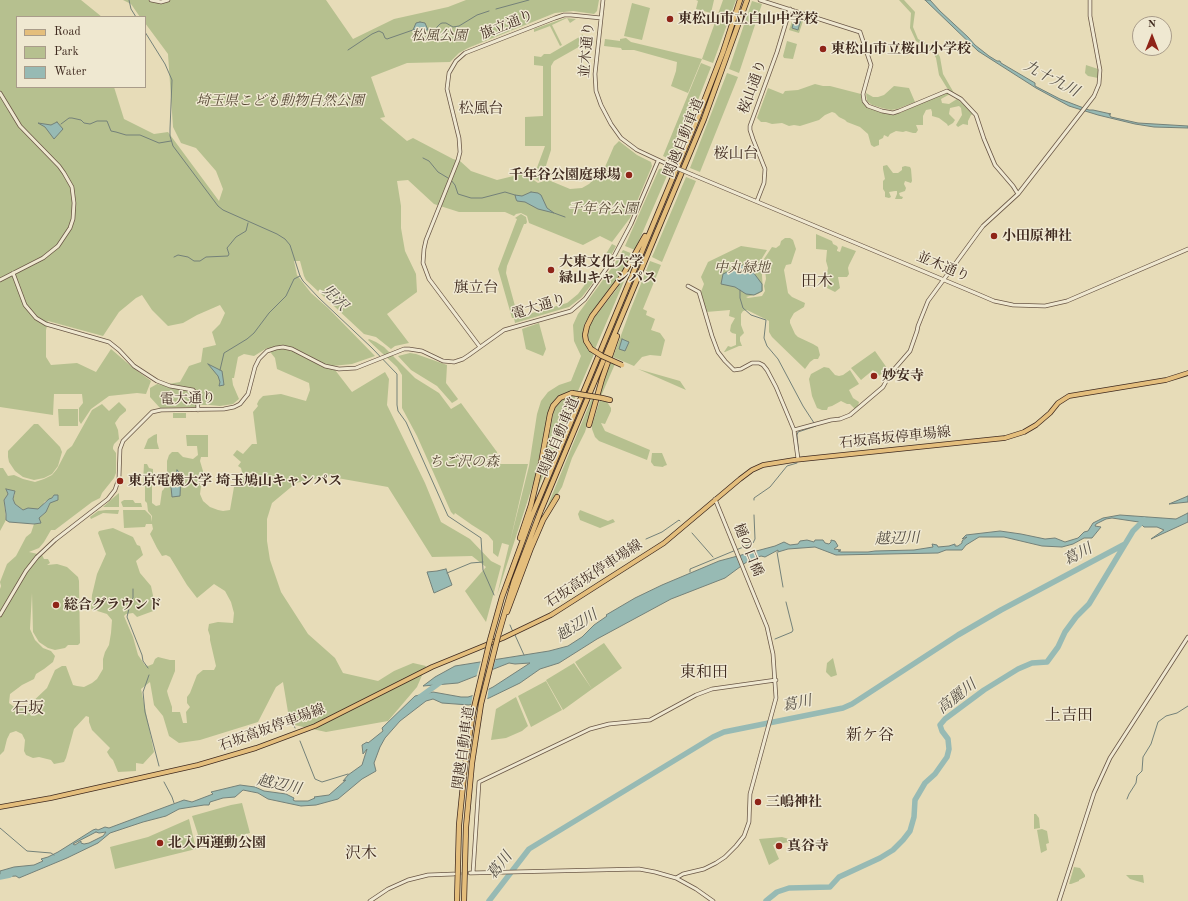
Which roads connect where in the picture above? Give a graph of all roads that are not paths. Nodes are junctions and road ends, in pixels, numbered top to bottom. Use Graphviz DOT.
graph roads {
  1 [pos="151,0"];
  2 [pos="168,0"];
  3 [pos="604,0"];
  4 [pos="740,0"];
  5 [pos="747,0"];
  6 [pos="760,0"];
  7 [pos="1090,0"];
  8 [pos="790,9"];
  9 [pos="601,18"];
  10 [pos="0,93"];
  11 [pos="658,161"];
  12 [pos="1018,194"];
  13 [pos="757,201"];
  14 [pos="662,202"];
  15 [pos="1188,249"];
  16 [pos="13,273"];
  17 [pos="0,280"];
  18 [pos="945,280"];
  19 [pos="688,286"];
  20 [pos="631,295"];
  21 [pos="480,347"];
  22 [pos="624,366"];
  23 [pos="1188,373"];
  24 [pos="610,400"];
  25 [pos="198,410"];
  26 [pos="589,425"];
  27 [pos="794,430"];
  28 [pos="798,460"];
  29 [pos="557,497"];
  30 [pos="715,499"];
  31 [pos="502,597"];
  32 [pos="0,616"];
  33 [pos="500,628"];
  34 [pos="1188,637"];
  35 [pos="776,680"];
  36 [pos="0,807"];
  37 [pos="454,874"];
  38 [pos="676,878"];
  39 [pos="370,901"];
  40 [pos="457,901"];
  41 [pos="464,901"];
  42 [pos="713,901"];
  43 [pos="1059,901"];
  1 -- 2 [label="street"];
  3 -- 9 [label="street, 並木通り"];
  4 -- 14 [label="highway, 関越自動車道"];
  5 -- 20 [label="highway, 関越自動車道"];
  6 -- 8 [label="street"];
  7 -- 12 [label="street"];
  8 -- 12 [label="street"];
  8 -- 13 [label="street, 桜山通り"];
  9 -- 11 [label="street, 並木通り"];
  9 -- 21 [label="street, 旗立通り"];
  10 -- 16 [label="street"];
  11 -- 13 [label="street, 並木通り, bridge"];
  11 -- 21 [label="street, 電大通り"];
  12 -- 18 [label="street"];
  13 -- 18 [label="street, 並木通り"];
  14 -- 22 [label="highway, bridge"];
  14 -- 31 [label="highway, 関越自動車道"];
  15 -- 18 [label="street, 並木通り"];
  16 -- 17 [label="street"];
  16 -- 25 [label="street"];
  18 -- 27 [label="street"];
  19 -- 27 [label="street"];
  20 -- 26 [label="highway"];
  20 -- 33 [label="highway, 関越自動車道"];
  21 -- 25 [label="street, 電大通り"];
  23 -- 28 [label="main road, 石坂高坂停車場線"];
  24 -- 31 [label="highway, bridge"];
  25 -- 32 [label="street, 電大通り"];
  27 -- 28 [label="street"];
  28 -- 30 [label="main road, 石坂高坂停車場線"];
  29 -- 33 [label="highway"];
  30 -- 35 [label="street, 樋の口橋"];
  30 -- 36 [label="main road, 石坂高坂停車場線"];
  31 -- 40 [label="highway, 関越自動車道, bridge"];
  33 -- 41 [label="highway, 関越自動車道, bridge"];
  34 -- 43 [label="street"];
  35 -- 38 [label="street, 樋の口橋"];
  35 -- 38 [label="street"];
  37 -- 39 [label="street"];
  38 -- 42 [label="street"];
}
